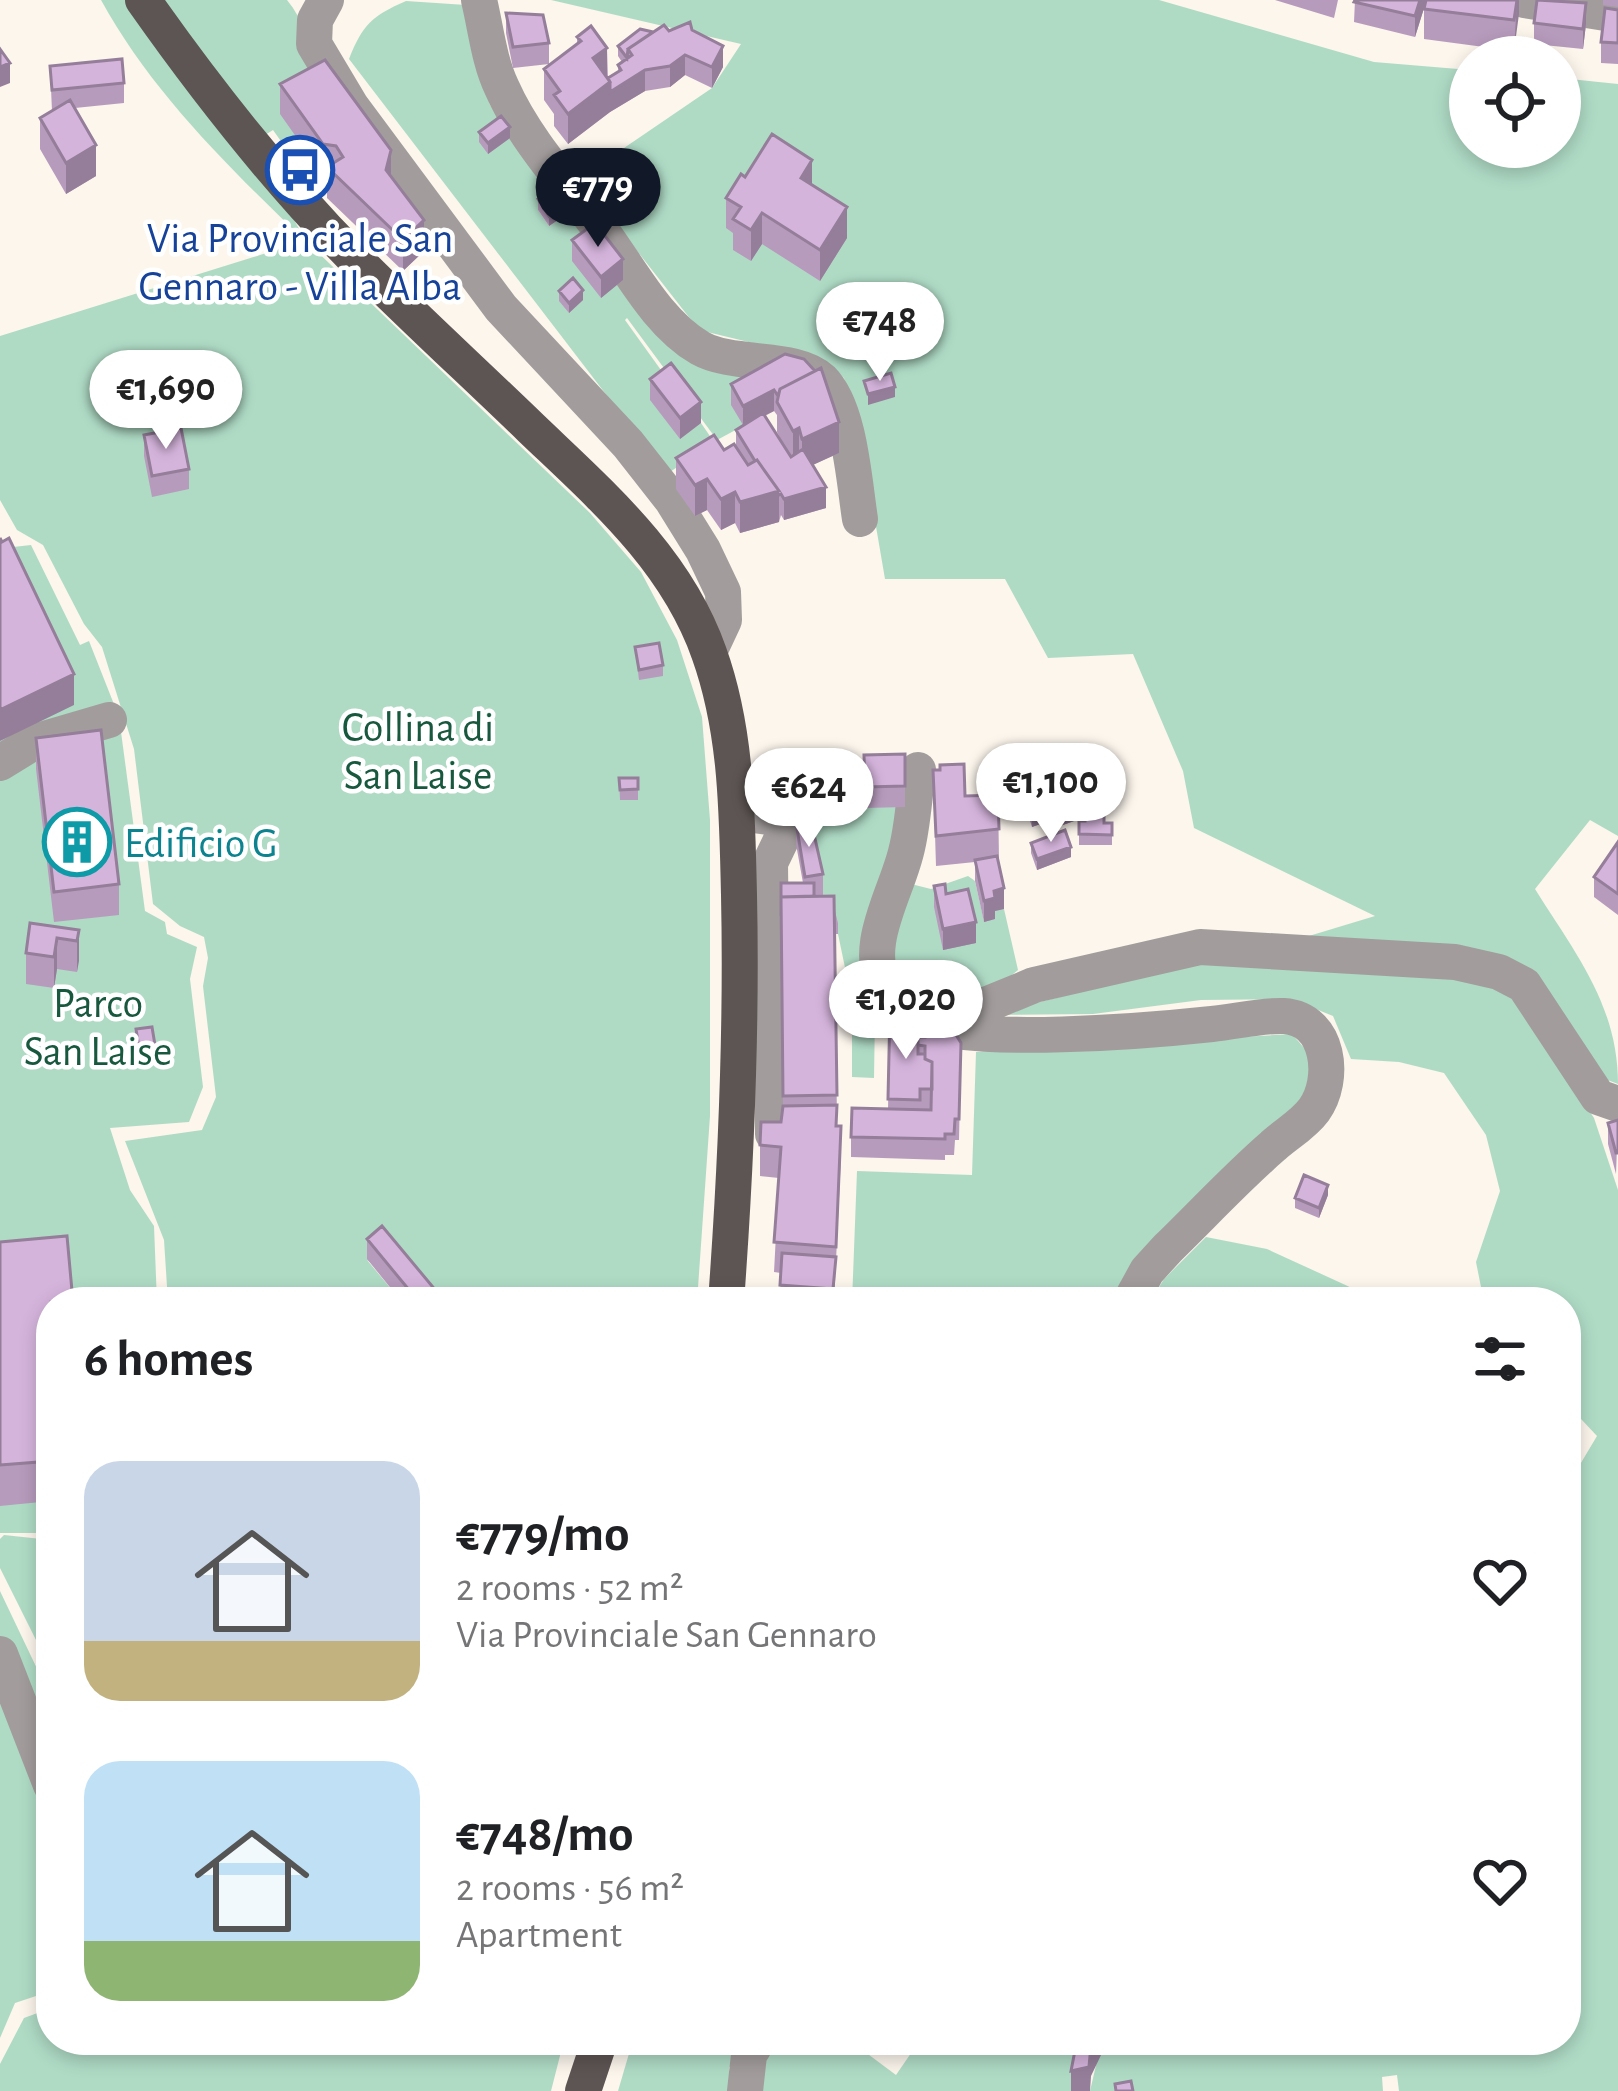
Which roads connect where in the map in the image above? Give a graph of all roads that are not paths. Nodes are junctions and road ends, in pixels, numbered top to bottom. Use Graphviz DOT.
graph roads {
  1 [pos="143,0"];
  2 [pos="326,0"];
  3 [pos="478,0"];
  4 [pos="1524,0"];
  5 [pos="1618,15"];
  6 [pos="860,519"];
  7 [pos="709,652"];
  8 [pos="109,720"];
  9 [pos="0,763"];
  10 [pos="918,770"];
  11 [pos="737,813"];
  12 [pos="969,1030"];
  13 [pos="1618,1104"];
  14 [pos="773,1134"];
  15 [pos="727,1287"];
  16 [pos="1138,1287"];
  17 [pos="0,1654"];
  18 [pos="36,1746"];
  19 [pos="595,2055"];
  20 [pos="748,2055"];
  21 [pos="583,2091"];
  22 [pos="745,2091"];
  1 -- 7 [label="main road"];
  2 -- 7 [label="street"];
  3 -- 6 [label="street"];
  4 -- 5 [label="street"];
  7 -- 11 [label="main road"];
  8 -- 9 [label="street"];
  10 -- 12 [label="street"];
  11 -- 14 [label="street"];
  11 -- 15 [label="main road"];
  12 -- 13 [label="street"];
  12 -- 16 [label="street"];
  17 -- 18 [label="street"];
  19 -- 21 [label="main road"];
  20 -- 22 [label="street"];
}
